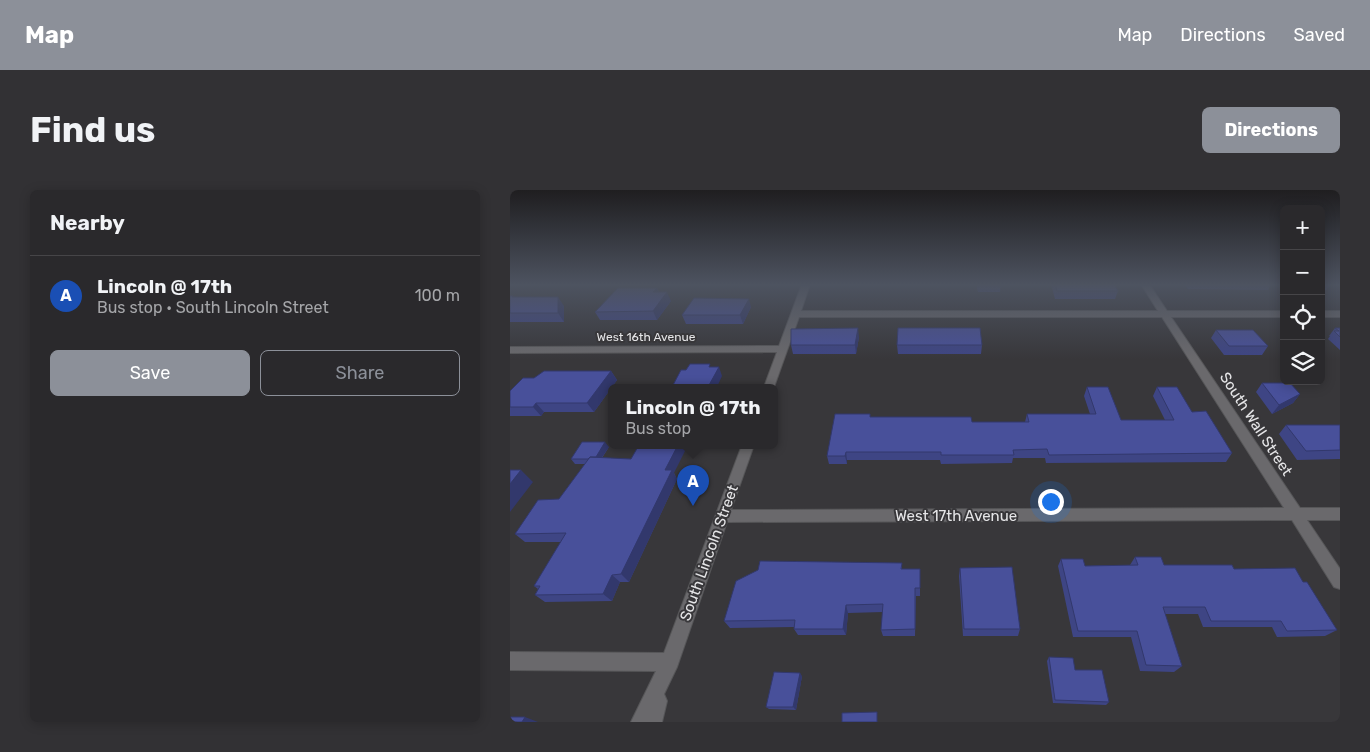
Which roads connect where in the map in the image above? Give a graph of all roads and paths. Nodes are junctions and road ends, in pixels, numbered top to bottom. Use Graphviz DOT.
graph roads {
  1 [pos="797,309"];
  2 [pos="1161,309"];
  3 [pos="795,314"];
  4 [pos="1164,314"];
  5 [pos="1280,314"];
  6 [pos="1325,314"];
  7 [pos="1340,314"];
  8 [pos="783,349"];
  9 [pos="510,350"];
  10 [pos="770,384"];
  11 [pos="747,449"];
  12 [pos="1340,514"];
  13 [pos="1295,515"];
  14 [pos="722,516"];
  15 [pos="1340,582"];
  16 [pos="510,661"];
  17 [pos="670,662"];
  18 [pos="642,722"];
  19 [pos="652,722"];
  1 -- 3 [label="street"];
  2 -- 4 [label="street, South Wall Street"];
  3 -- 4 [label="street"];
  3 -- 8 [label="street"];
  4 -- 5 [label="street"];
  4 -- 13 [label="street, South Wall Street"];
  6 -- 7 [label="street"];
  8 -- 9 [label="street, West 16th Avenue"];
  8 -- 10 [label="street"];
  11 -- 14 [label="street, South Lincoln Street"];
  12 -- 13 [label="street, West 17th Avenue"];
  13 -- 14 [label="street, West 17th Avenue"];
  13 -- 15 [label="street, South Wall Street"];
  14 -- 17 [label="street, South Lincoln Street"];
  16 -- 17 [label="street"];
  17 -- 18 [label="street, South Lincoln Street"];
  17 -- 19 [label="street, South Lincoln Street"];
}
